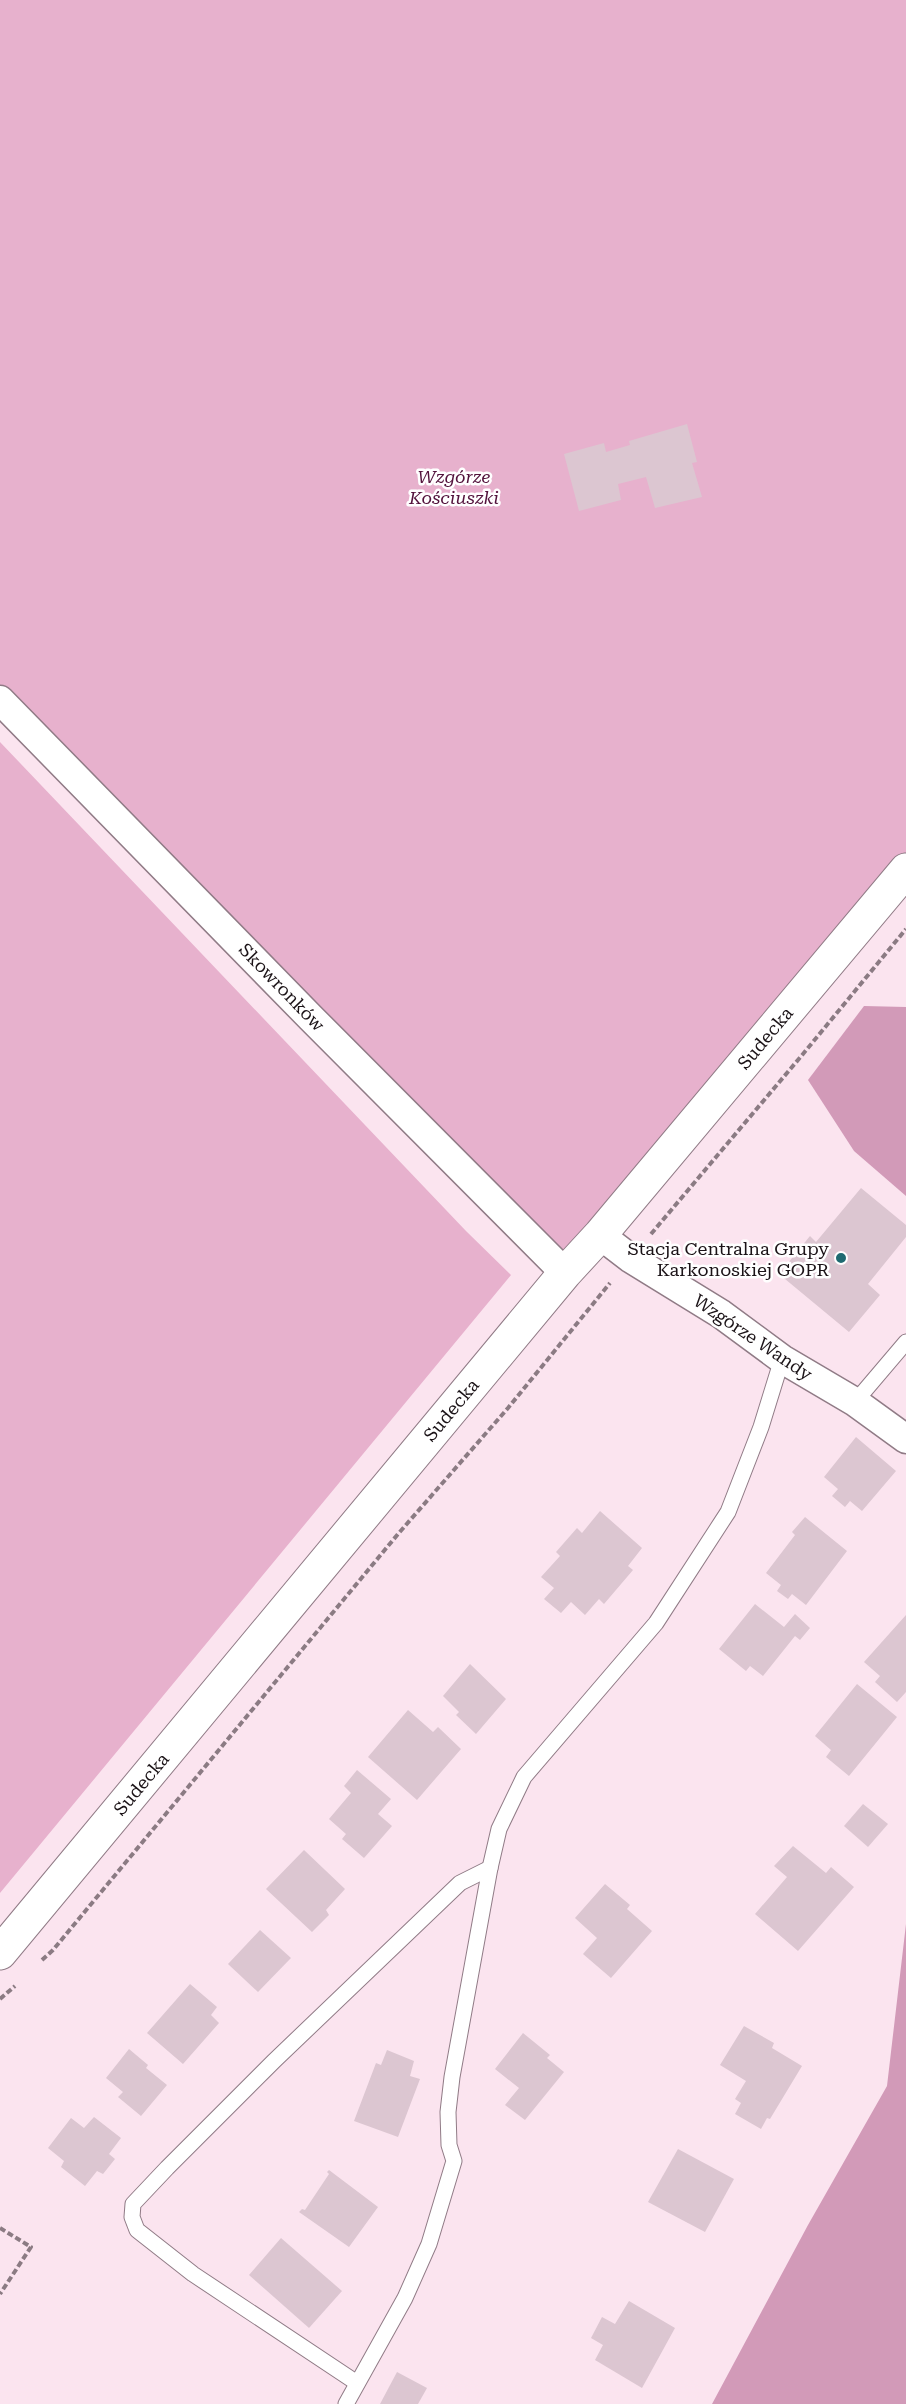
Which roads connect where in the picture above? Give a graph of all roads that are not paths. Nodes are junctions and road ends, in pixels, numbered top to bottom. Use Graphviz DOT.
graph roads {
  1 [pos="0,700"];
  2 [pos="906,870"];
  3 [pos="600,1235"];
  4 [pos="565,1273"];
  5 [pos="906,1342"];
  6 [pos="782,1359"];
  7 [pos="855,1402"];
  8 [pos="906,1439"];
  9 [pos="490,1868"];
  10 [pos="0,1953"];
  11 [pos="357,2383"];
  12 [pos="346,2404"];
  1 -- 4 [label="street, Skowronków"];
  2 -- 3 [label="street, Sudecka"];
  3 -- 4 [label="street, Sudecka"];
  3 -- 6 [label="street, Wzgórze Wandy"];
  4 -- 10 [label="street, Sudecka"];
  5 -- 7 [label="lane"];
  6 -- 7 [label="street, Wzgórze Wandy"];
  6 -- 9 [label="lane"];
  7 -- 8 [label="street, Wzgórze Wandy"];
  9 -- 11 [label="lane"];
  9 -- 11 [label="lane"];
  11 -- 12 [label="lane"];
}
